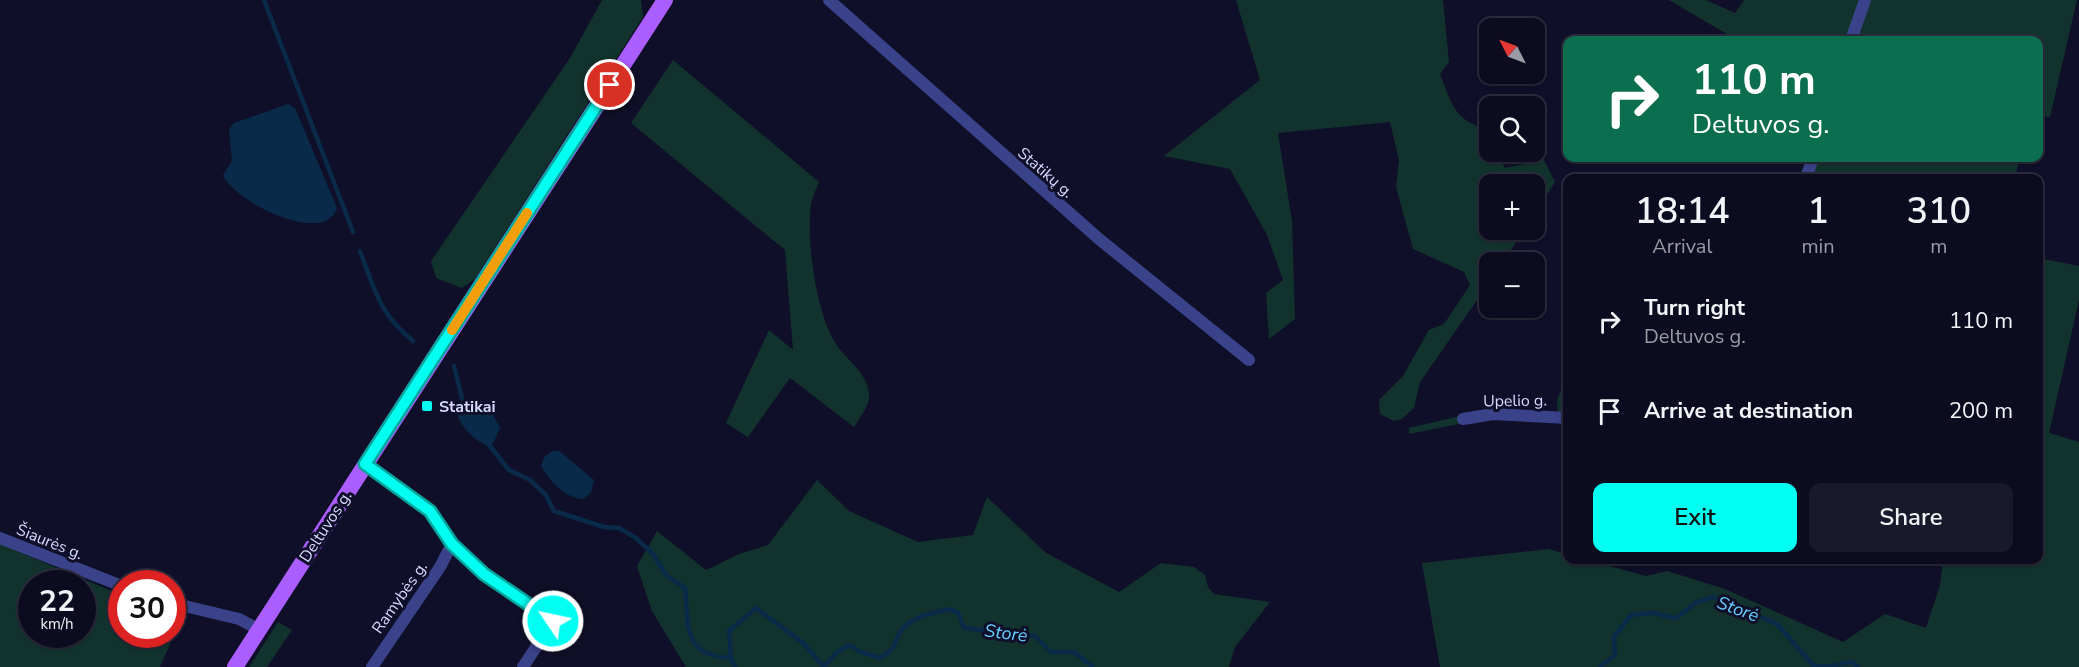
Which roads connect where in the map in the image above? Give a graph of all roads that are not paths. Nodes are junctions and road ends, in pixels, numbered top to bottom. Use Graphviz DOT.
graph roads {
  1 [pos="665,0"];
  2 [pos="829,0"];
  3 [pos="1865,0"];
  4 [pos="1852,36"];
  5 [pos="1249,360"];
  6 [pos="1563,418"];
  7 [pos="1463,419"];
  8 [pos="365,464"];
  9 [pos="0,538"];
  10 [pos="452,544"];
  11 [pos="108,580"];
  12 [pos="186,606"];
  13 [pos="258,629"];
  14 [pos="235,667"];
  15 [pos="372,667"];
  16 [pos="523,667"];
  1 -- 8 [label="main road, Deltuvos g."];
  2 -- 5 [label="street, Statikų g."];
  3 -- 4 [label="street"];
  6 -- 7 [label="street, Upelio g."];
  8 -- 10 [label="street"];
  8 -- 13 [label="main road, Deltuvos g."];
  9 -- 11 [label="street, Šiaurės g."];
  10 -- 15 [label="street, Ramybės g."];
  10 -- 16 [label="street"];
  12 -- 13 [label="street"];
  13 -- 14 [label="main road, Deltuvos g."];
}
